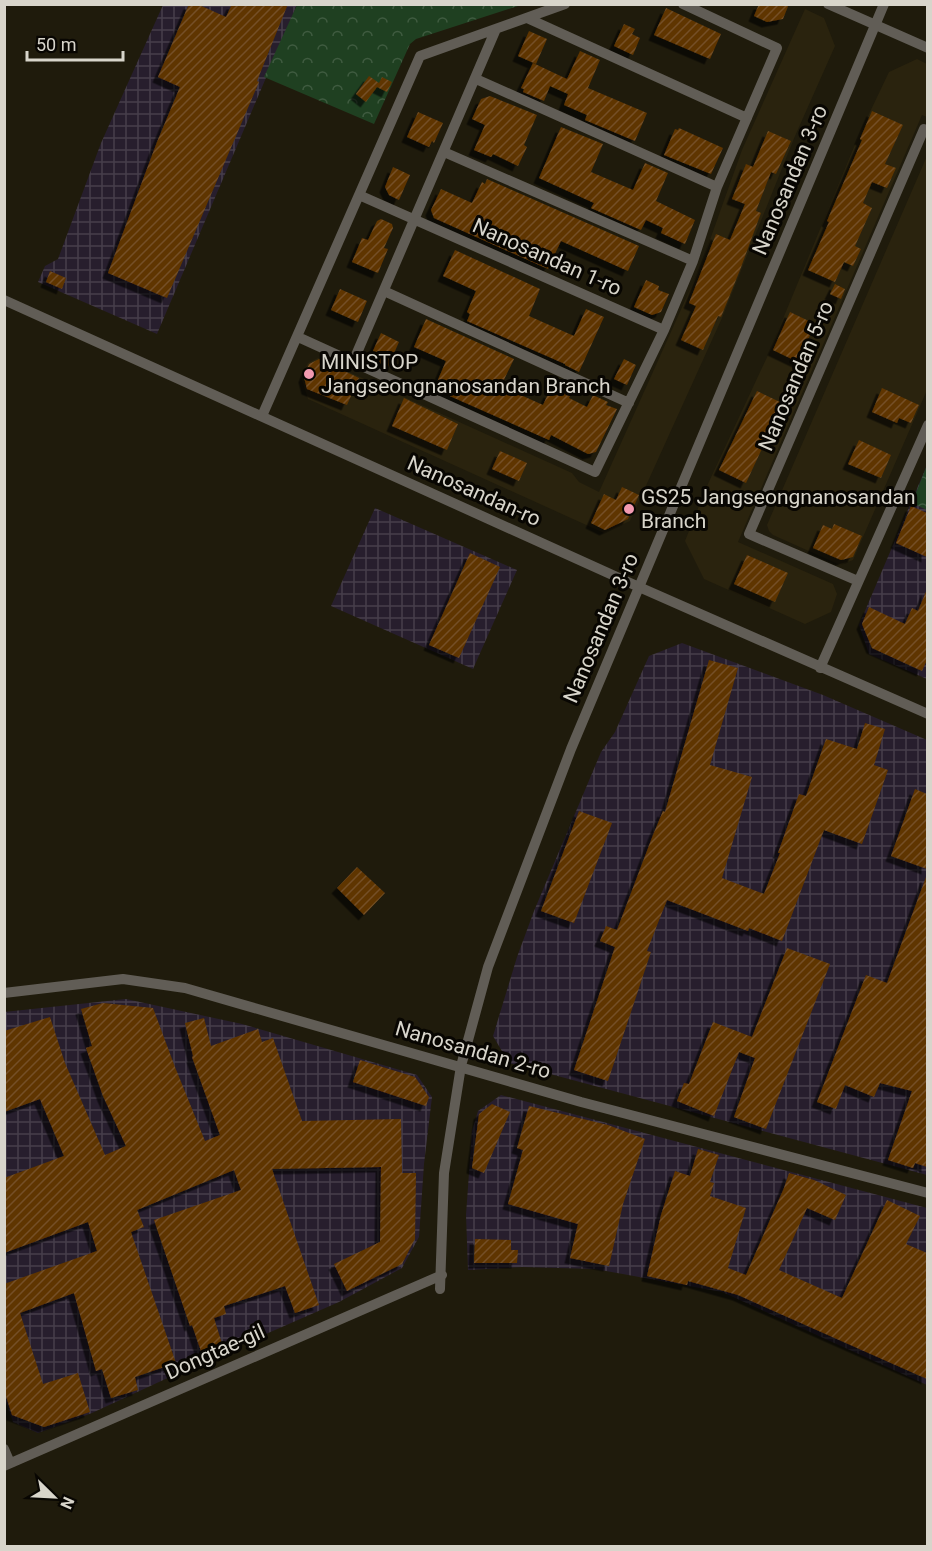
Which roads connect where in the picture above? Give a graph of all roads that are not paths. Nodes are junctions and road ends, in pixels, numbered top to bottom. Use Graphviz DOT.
graph roads {
  1 [pos="565,4"];
  2 [pos="683,4"];
  3 [pos="828,4"];
  4 [pos="884,4"];
  5 [pos="527,18"];
  6 [pos="876,26"];
  7 [pos="496,29"];
  8 [pos="927,48"];
  9 [pos="476,80"];
  10 [pos="747,118"];
  11 [pos="927,131"];
  12 [pos="444,152"];
  13 [pos="717,187"];
  14 [pos="359,195"];
  15 [pos="415,219"];
  16 [pos="693,261"];
  17 [pos="384,291"];
  18 [pos="4,300"];
  19 [pos="664,330"];
  20 [pos="298,337"];
  21 [pos="353,362"];
  22 [pos="629,403"];
  23 [pos="262,416"];
  24 [pos="927,424"];
  25 [pos="858,580"];
  26 [pos="639,587"];
  27 [pos="820,668"];
  28 [pos="927,714"];
  29 [pos="4,993"];
  30 [pos="461,1066"];
  31 [pos="927,1193"];
  32 [pos="442,1275"];
  33 [pos="441,1289"];
  34 [pos="4,1449"];
  35 [pos="7,1464"];
  1 -- 5 [label="street"];
  2 -- 10 [label="street"];
  3 -- 6 [label="street"];
  4 -- 6 [label="street, Nanosandan 3-ro"];
  5 -- 7 [label="street"];
  5 -- 10 [label="street"];
  6 -- 8 [label="street"];
  6 -- 26 [label="street, Nanosandan 3-ro"];
  7 -- 9 [label="street"];
  7 -- 14 [label="street"];
  9 -- 12 [label="street"];
  9 -- 13 [label="street"];
  10 -- 13 [label="street"];
  11 -- 25 [label="street, Nanosandan 5-ro"];
  12 -- 15 [label="street"];
  12 -- 16 [label="street"];
  13 -- 16 [label="street"];
  14 -- 15 [label="street, Nanosandan 1-ro"];
  14 -- 20 [label="street"];
  15 -- 17 [label="street"];
  15 -- 19 [label="street, Nanosandan 1-ro"];
  16 -- 19 [label="street"];
  17 -- 21 [label="street"];
  17 -- 22 [label="street"];
  18 -- 23 [label="street, Nanosandan-ro"];
  19 -- 22 [label="street"];
  20 -- 21 [label="street"];
  20 -- 23 [label="street"];
  21 -- 22 [label="street"];
  23 -- 26 [label="street, Nanosandan-ro"];
  24 -- 25 [label="street"];
  25 -- 27 [label="street"];
  26 -- 27 [label="street, Nanosandan-ro"];
  26 -- 30 [label="street, Nanosandan 3-ro"];
  27 -- 28 [label="street, Nanosandan-ro"];
  29 -- 30 [label="street, Nanosandan 2-ro"];
  30 -- 31 [label="street, Nanosandan 2-ro"];
  30 -- 32 [label="street, Nanosandan 3-ro"];
  32 -- 33 [label="street, Nanosandan 3-ro"];
  32 -- 35 [label="street, Dongtae-gil"];
  34 -- 35 [label="street"];
}
